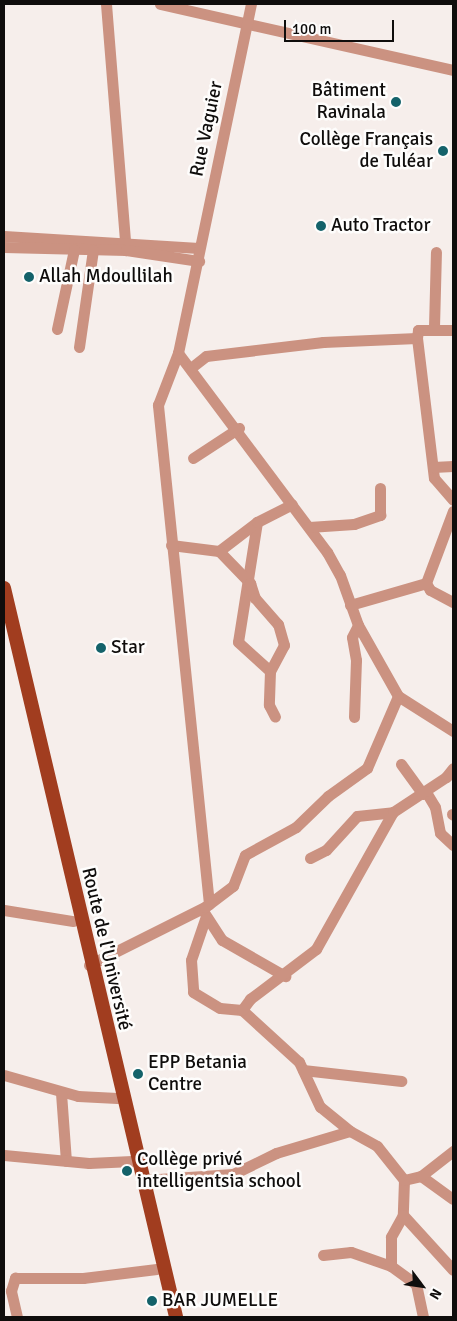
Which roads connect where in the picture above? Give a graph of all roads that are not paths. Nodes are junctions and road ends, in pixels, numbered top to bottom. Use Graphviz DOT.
graph roads {
  1 [pos="106,4"];
  2 [pos="160,4"];
  3 [pos="251,4"];
  4 [pos="247,22"];
  5 [pos="453,70"];
  6 [pos="4,236"];
  7 [pos="126,245"];
  8 [pos="4,247"];
  9 [pos="199,248"];
  10 [pos="74,250"];
  11 [pos="93,250"];
  12 [pos="436,252"];
  13 [pos="200,261"];
  14 [pos="434,327"];
  15 [pos="58,329"];
  16 [pos="453,330"];
  17 [pos="417,338"];
  18 [pos="79,347"];
  19 [pos="178,353"];
  20 [pos="192,367"];
  21 [pos="239,428"];
  22 [pos="193,458"];
  23 [pos="452,462"];
  24 [pos="433,467"];
  25 [pos="380,488"];
  26 [pos="453,500"];
  27 [pos="292,504"];
  28 [pos="453,511"];
  29 [pos="257,522"];
  30 [pos="309,527"];
  31 [pos="172,545"];
  32 [pos="219,551"];
  33 [pos="250,583"];
  34 [pos="426,583"];
  35 [pos="4,588"];
  36 [pos="453,602"];
  37 [pos="350,605"];
  38 [pos="4,620"];
  39 [pos="358,625"];
  40 [pos="270,671"];
  41 [pos="398,696"];
  42 [pos="275,717"];
  43 [pos="354,717"];
  44 [pos="453,731"];
  45 [pos="401,764"];
  46 [pos="453,768"];
  47 [pos="424,793"];
  48 [pos="393,812"];
  49 [pos="453,845"];
  50 [pos="310,858"];
  51 [pos="4,910"];
  52 [pos="206,910"];
  53 [pos="73,921"];
  54 [pos="90,965"];
  55 [pos="285,976"];
  56 [pos="242,1010"];
  57 [pos="302,1070"];
  58 [pos="4,1075"];
  59 [pos="400,1081"];
  60 [pos="61,1093"];
  61 [pos="117,1098"];
  62 [pos="350,1131"];
  63 [pos="453,1151"];
  64 [pos="4,1155"];
  65 [pos="66,1161"];
  66 [pos="132,1161"];
  67 [pos="422,1176"];
  68 [pos="144,1180"];
  69 [pos="404,1180"];
  70 [pos="453,1199"];
  71 [pos="404,1215"];
  72 [pos="323,1255"];
  73 [pos="391,1266"];
  74 [pos="156,1269"];
  75 [pos="453,1270"];
  76 [pos="17,1317"];
  77 [pos="167,1317"];
  78 [pos="176,1317"];
  79 [pos="423,1317"];
  1 -- 7 [label="street"];
  2 -- 4 [label="street"];
  3 -- 4 [label="street, Rue Vaguier"];
  4 -- 5 [label="street"];
  4 -- 9 [label="street, Rue Vaguier"];
  6 -- 7 [label="street"];
  7 -- 9 [label="street"];
  7 -- 11 [label="street"];
  7 -- 13 [label="street"];
  8 -- 10 [label="street"];
  9 -- 13 [label="street, Rue Vaguier"];
  10 -- 11 [label="street"];
  10 -- 15 [label="street"];
  11 -- 18 [label="street"];
  12 -- 14 [label="street"];
  13 -- 19 [label="street, Rue Vaguier"];
  14 -- 16 [label="street"];
  14 -- 17 [label="street"];
  17 -- 20 [label="street"];
  17 -- 24 [label="street"];
  19 -- 20 [label="street"];
  19 -- 31 [label="street, Rue Vaguier"];
  20 -- 21 [label="street"];
  21 -- 22 [label="street"];
  21 -- 27 [label="street"];
  23 -- 24 [label="street"];
  24 -- 26 [label="street"];
  25 -- 30 [label="street"];
  27 -- 29 [label="street"];
  27 -- 30 [label="street"];
  28 -- 34 [label="street"];
  29 -- 32 [label="street"];
  29 -- 33 [label="street"];
  30 -- 37 [label="street"];
  31 -- 32 [label="street"];
  31 -- 52 [label="street, Rue Vaguier"];
  32 -- 33 [label="street"];
  33 -- 40 [label="street"];
  33 -- 40 [label="street"];
  34 -- 36 [label="street"];
  34 -- 37 [label="street"];
  35 -- 54 [label="main road, Route de l'Université"];
  37 -- 39 [label="street"];
  38 -- 53 [label="main road, Route de l'Université"];
  39 -- 41 [label="street"];
  39 -- 43 [label="street"];
  40 -- 42 [label="street"];
  41 -- 44 [label="street"];
  41 -- 52 [label="street"];
  45 -- 47 [label="street"];
  46 -- 47 [label="street"];
  47 -- 48 [label="street"];
  47 -- 49 [label="street"];
  48 -- 50 [label="street"];
  48 -- 55 [label="street"];
  51 -- 53 [label="street"];
  52 -- 54 [label="street"];
  52 -- 55 [label="street"];
  52 -- 56 [label="street"];
  53 -- 61 [label="main road, Route de l'Université"];
  54 -- 68 [label="main road, Route de l'Université"];
  55 -- 56 [label="street"];
  56 -- 57 [label="street"];
  57 -- 59 [label="street"];
  57 -- 62 [label="street"];
  58 -- 60 [label="street"];
  60 -- 61 [label="street"];
  60 -- 65 [label="street"];
  61 -- 66 [label="main road, Route de l'Université"];
  62 -- 68 [label="street"];
  62 -- 69 [label="street"];
  63 -- 67 [label="street"];
  64 -- 65 [label="street"];
  65 -- 66 [label="street"];
  66 -- 74 [label="main road, Route de l'Université"];
  67 -- 69 [label="street"];
  67 -- 70 [label="street"];
  68 -- 78 [label="main road, Route de l'Université"];
  69 -- 71 [label="street"];
  71 -- 73 [label="street"];
  71 -- 75 [label="street"];
  72 -- 73 [label="street"];
  73 -- 79 [label="street"];
  74 -- 76 [label="street"];
  74 -- 77 [label="main road, Route de l'Université"];
}
